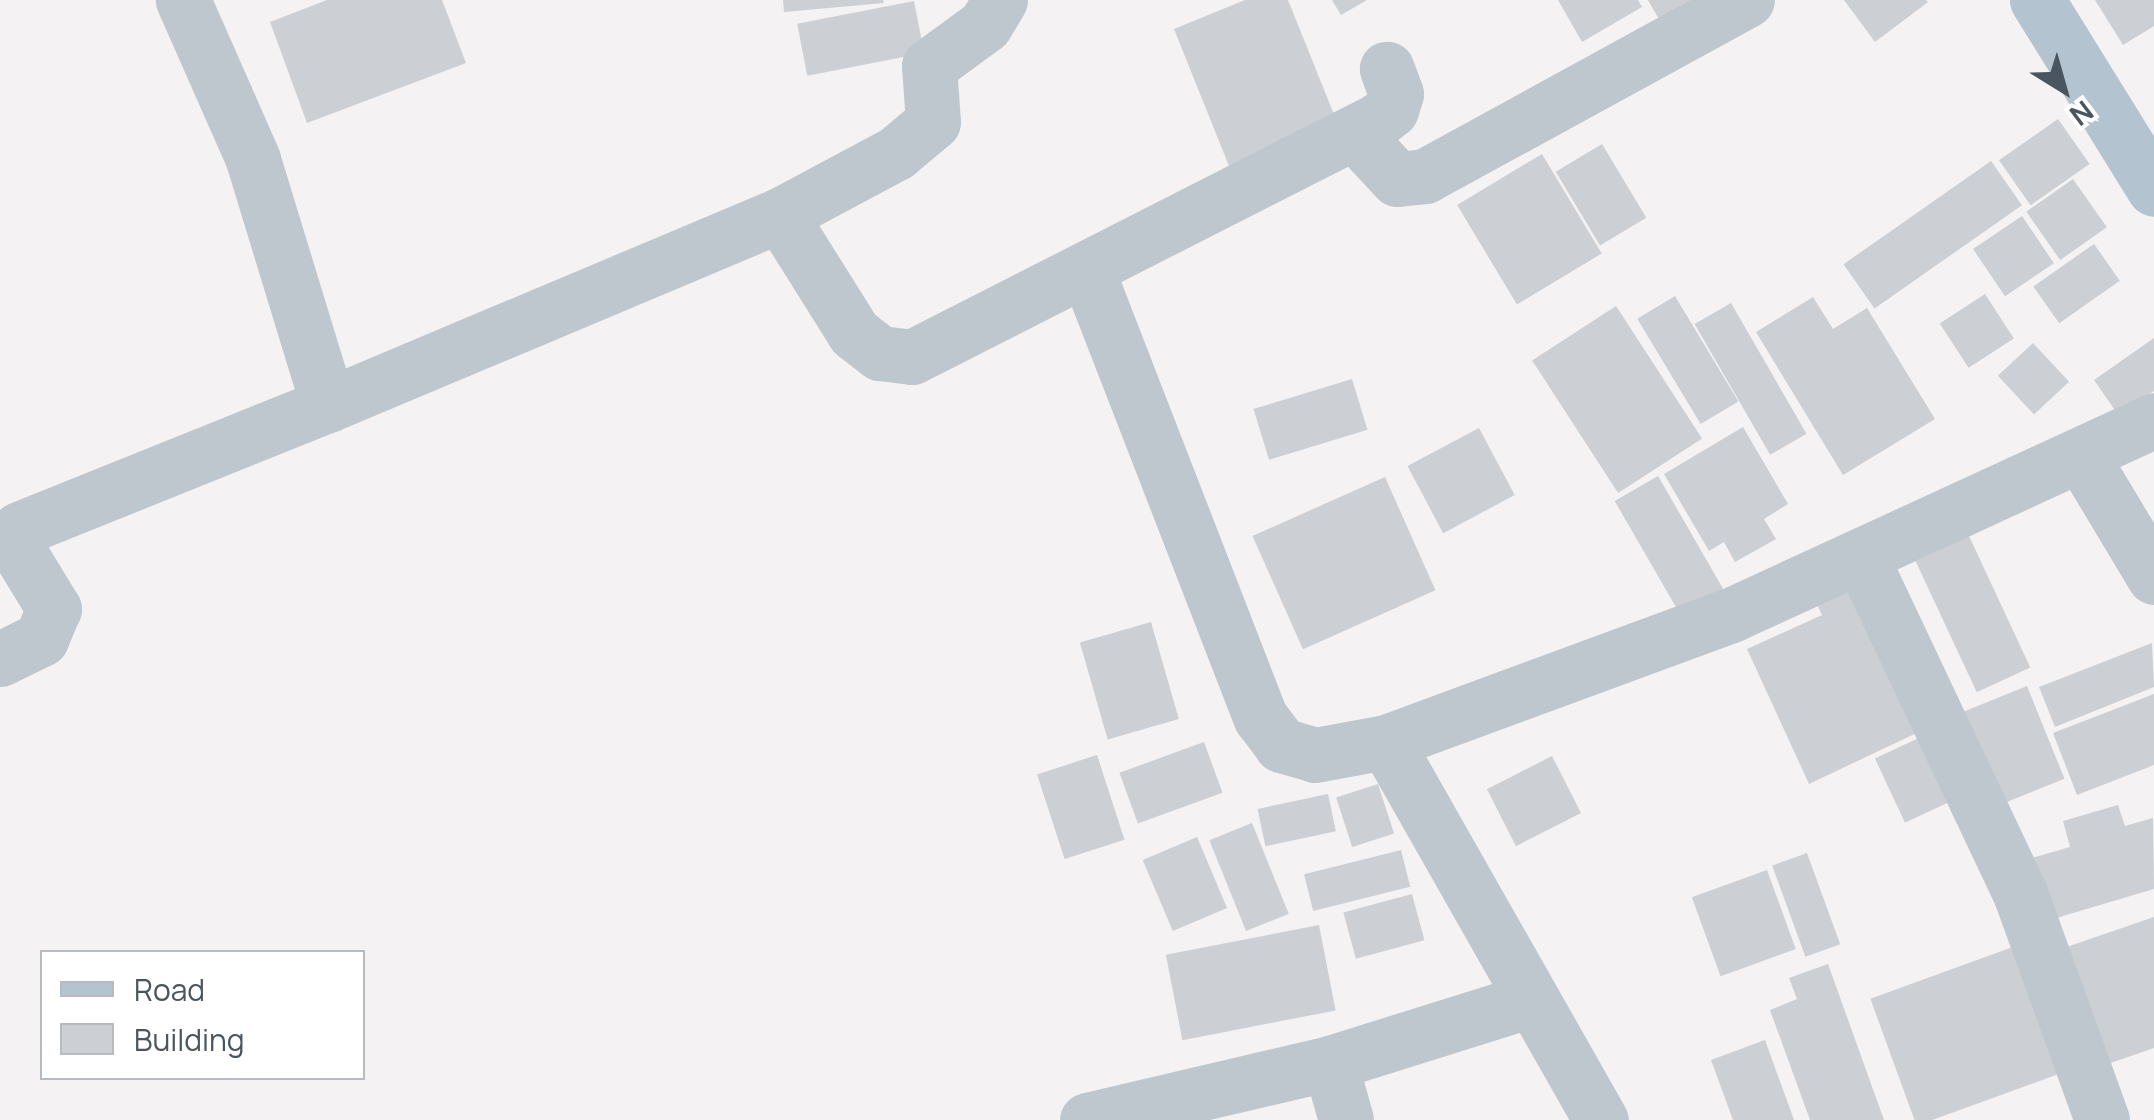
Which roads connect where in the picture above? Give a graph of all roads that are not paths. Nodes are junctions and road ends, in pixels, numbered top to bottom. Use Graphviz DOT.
graph roads {
  1 [pos="183,0"];
  2 [pos="1000,0"];
  3 [pos="1747,0"];
  4 [pos="2036,0"];
  5 [pos="1387,69"];
  6 [pos="1354,133"];
  7 [pos="2154,188"];
  8 [pos="780,214"];
  9 [pos="1088,273"];
  10 [pos="328,405"];
  11 [pos="2154,420"];
  12 [pos="2082,457"];
  13 [pos="1860,558"];
  14 [pos="2154,577"];
  15 [pos="0,659"];
  16 [pos="1386,742"];
  17 [pos="1530,1000"];
  18 [pos="1330,1062"];
  19 [pos="1086,1120"];
  20 [pos="1346,1120"];
  21 [pos="1602,1120"];
  22 [pos="2102,1120"];
  1 -- 10 [label="street"];
  2 -- 8 [label="street"];
  3 -- 6 [label="street"];
  4 -- 7 [label="main road"];
  5 -- 6 [label="street"];
  6 -- 9 [label="street"];
  8 -- 9 [label="street"];
  8 -- 10 [label="street"];
  9 -- 16 [label="street"];
  10 -- 15 [label="street"];
  11 -- 12 [label="street"];
  12 -- 13 [label="street"];
  12 -- 14 [label="street"];
  13 -- 16 [label="street"];
  13 -- 22 [label="street"];
  16 -- 17 [label="street"];
  17 -- 18 [label="street"];
  17 -- 21 [label="street"];
  18 -- 19 [label="street"];
  18 -- 20 [label="street"];
}
